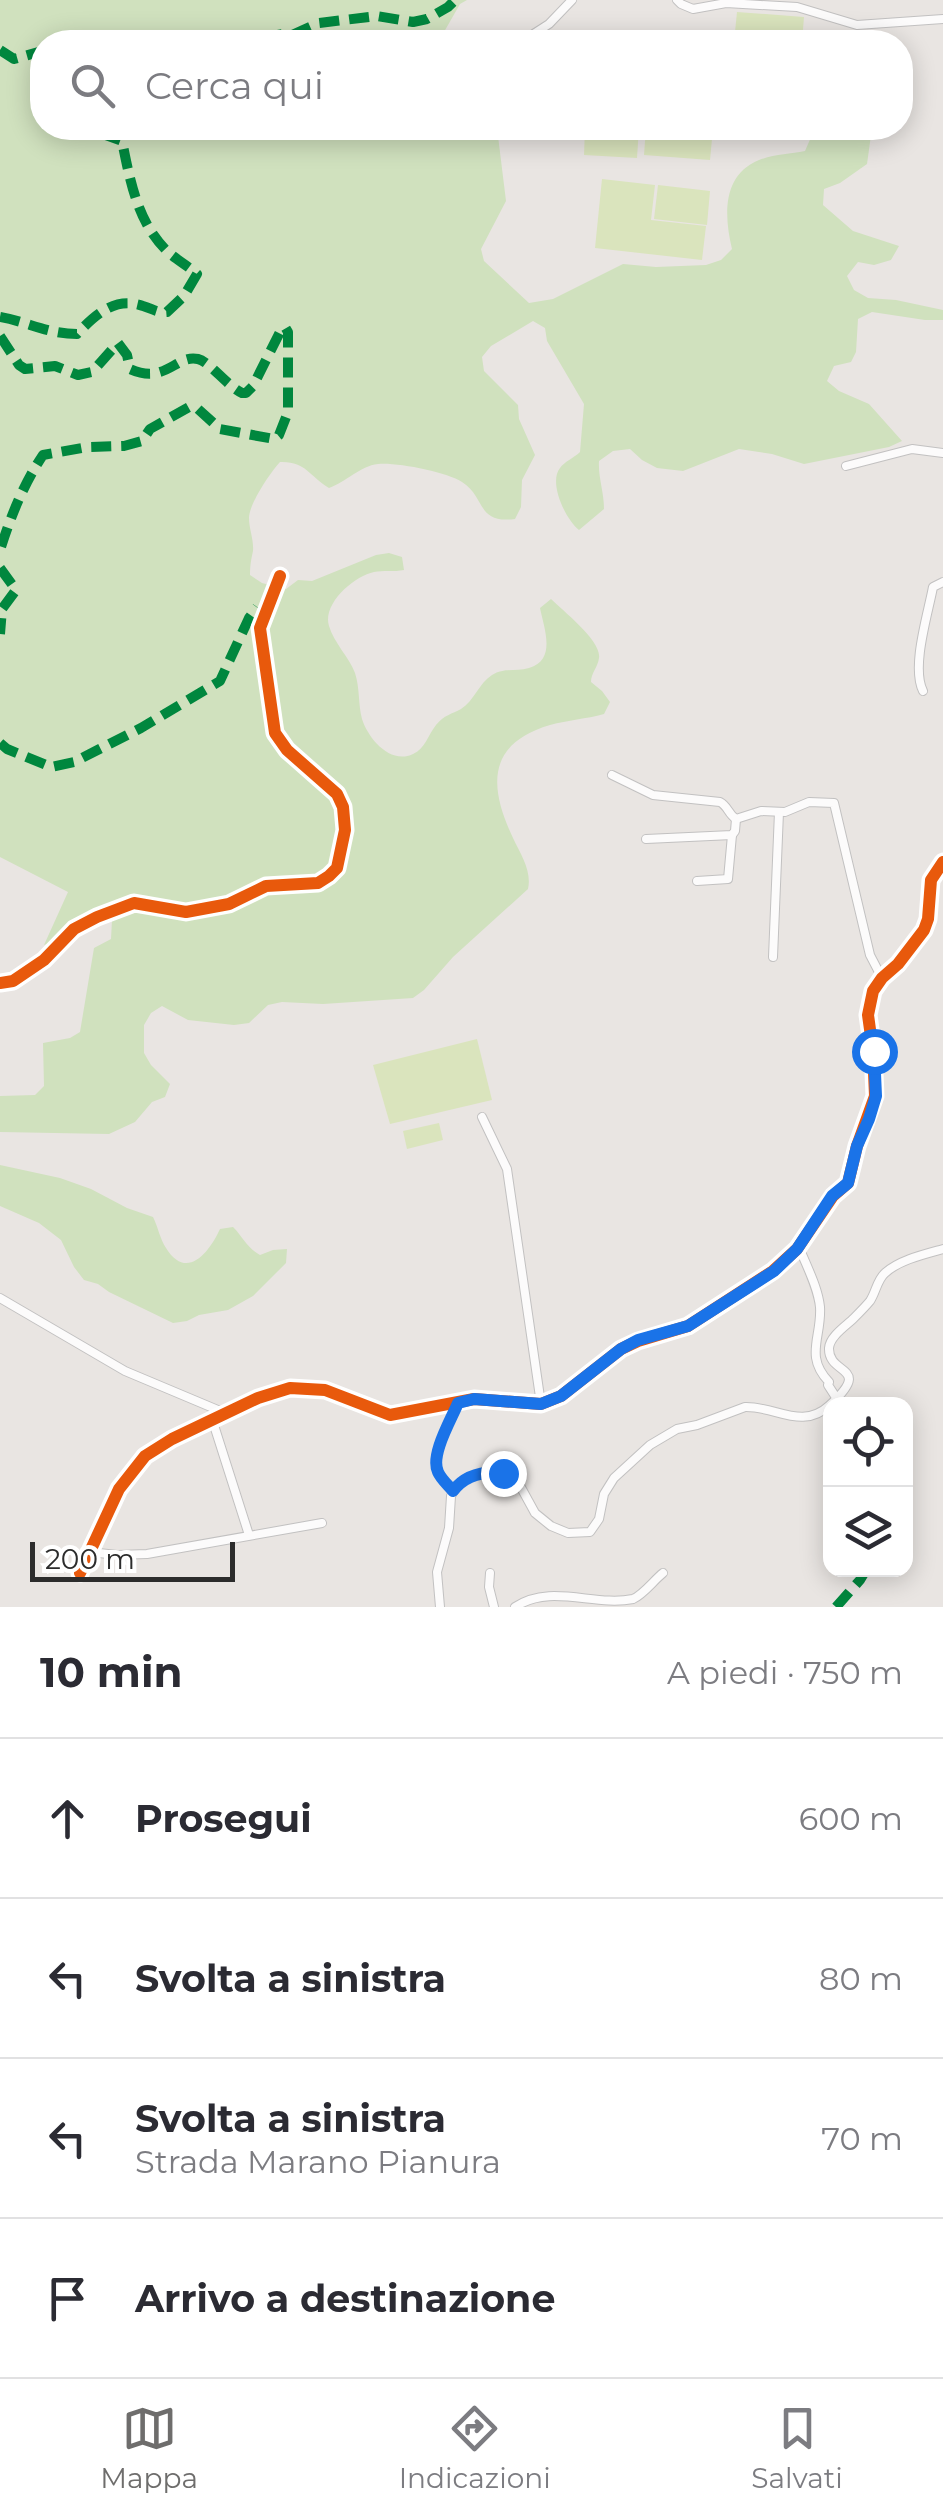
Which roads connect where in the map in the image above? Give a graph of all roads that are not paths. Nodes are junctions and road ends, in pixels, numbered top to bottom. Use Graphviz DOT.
graph roads {
  1 [pos="572,0"];
  2 [pos="677,0"];
  3 [pos="943,18"];
  4 [pos="540,30"];
  5 [pos="943,453"];
  6 [pos="846,466"];
  7 [pos="280,576"];
  8 [pos="943,582"];
  9 [pos="922,690"];
  10 [pos="612,775"];
  11 [pos="779,812"];
  12 [pos="736,819"];
  13 [pos="732,835"];
  14 [pos="646,839"];
  15 [pos="943,862"];
  16 [pos="697,881"];
  17 [pos="773,957"];
  18 [pos="882,978"];
  19 [pos="0,982"];
  20 [pos="482,1116"];
  21 [pos="799,1246"];
  22 [pos="943,1249"];
  23 [pos="0,1298"];
  24 [pos="831,1397"];
  25 [pos="838,1397"];
  26 [pos="458,1403"];
  27 [pos="541,1404"];
  28 [pos="823,1410"];
  29 [pos="225,1413"];
  30 [pos="212,1419"];
  31 [pos="453,1491"];
  32 [pos="322,1523"];
  33 [pos="249,1535"];
  34 [pos="90,1552"];
  35 [pos="80,1573"];
  36 [pos="490,1573"];
  37 [pos="663,1573"];
  38 [pos="589,1606"];
  39 [pos="440,1607"];
  40 [pos="494,1607"];
  41 [pos="515,1607"];
  1 -- 4 [label="street"];
  2 -- 3 [label="street"];
  5 -- 6 [label="street"];
  7 -- 19 [label="street"];
  8 -- 9 [label="street"];
  10 -- 12 [label="street"];
  11 -- 12 [label="street"];
  11 -- 17 [label="street"];
  11 -- 18 [label="street"];
  12 -- 13 [label="street"];
  13 -- 14 [label="street"];
  13 -- 16 [label="street"];
  15 -- 18 [label="street"];
  18 -- 21 [label="street"];
  20 -- 27 [label="street"];
  21 -- 24 [label="street"];
  21 -- 27 [label="street"];
  22 -- 25 [label="street"];
  23 -- 29 [label="street"];
  26 -- 27 [label="street"];
  26 -- 29 [label="street"];
  26 -- 31 [label="street"];
  28 -- 31 [label="street"];
  29 -- 30 [label="street"];
  30 -- 33 [label="street"];
  30 -- 34 [label="street"];
  31 -- 39 [label="street"];
  32 -- 33 [label="street"];
  33 -- 34 [label="street"];
  34 -- 35 [label="street"];
  36 -- 40 [label="street"];
  37 -- 38 [label="street"];
  38 -- 41 [label="street"];
}
